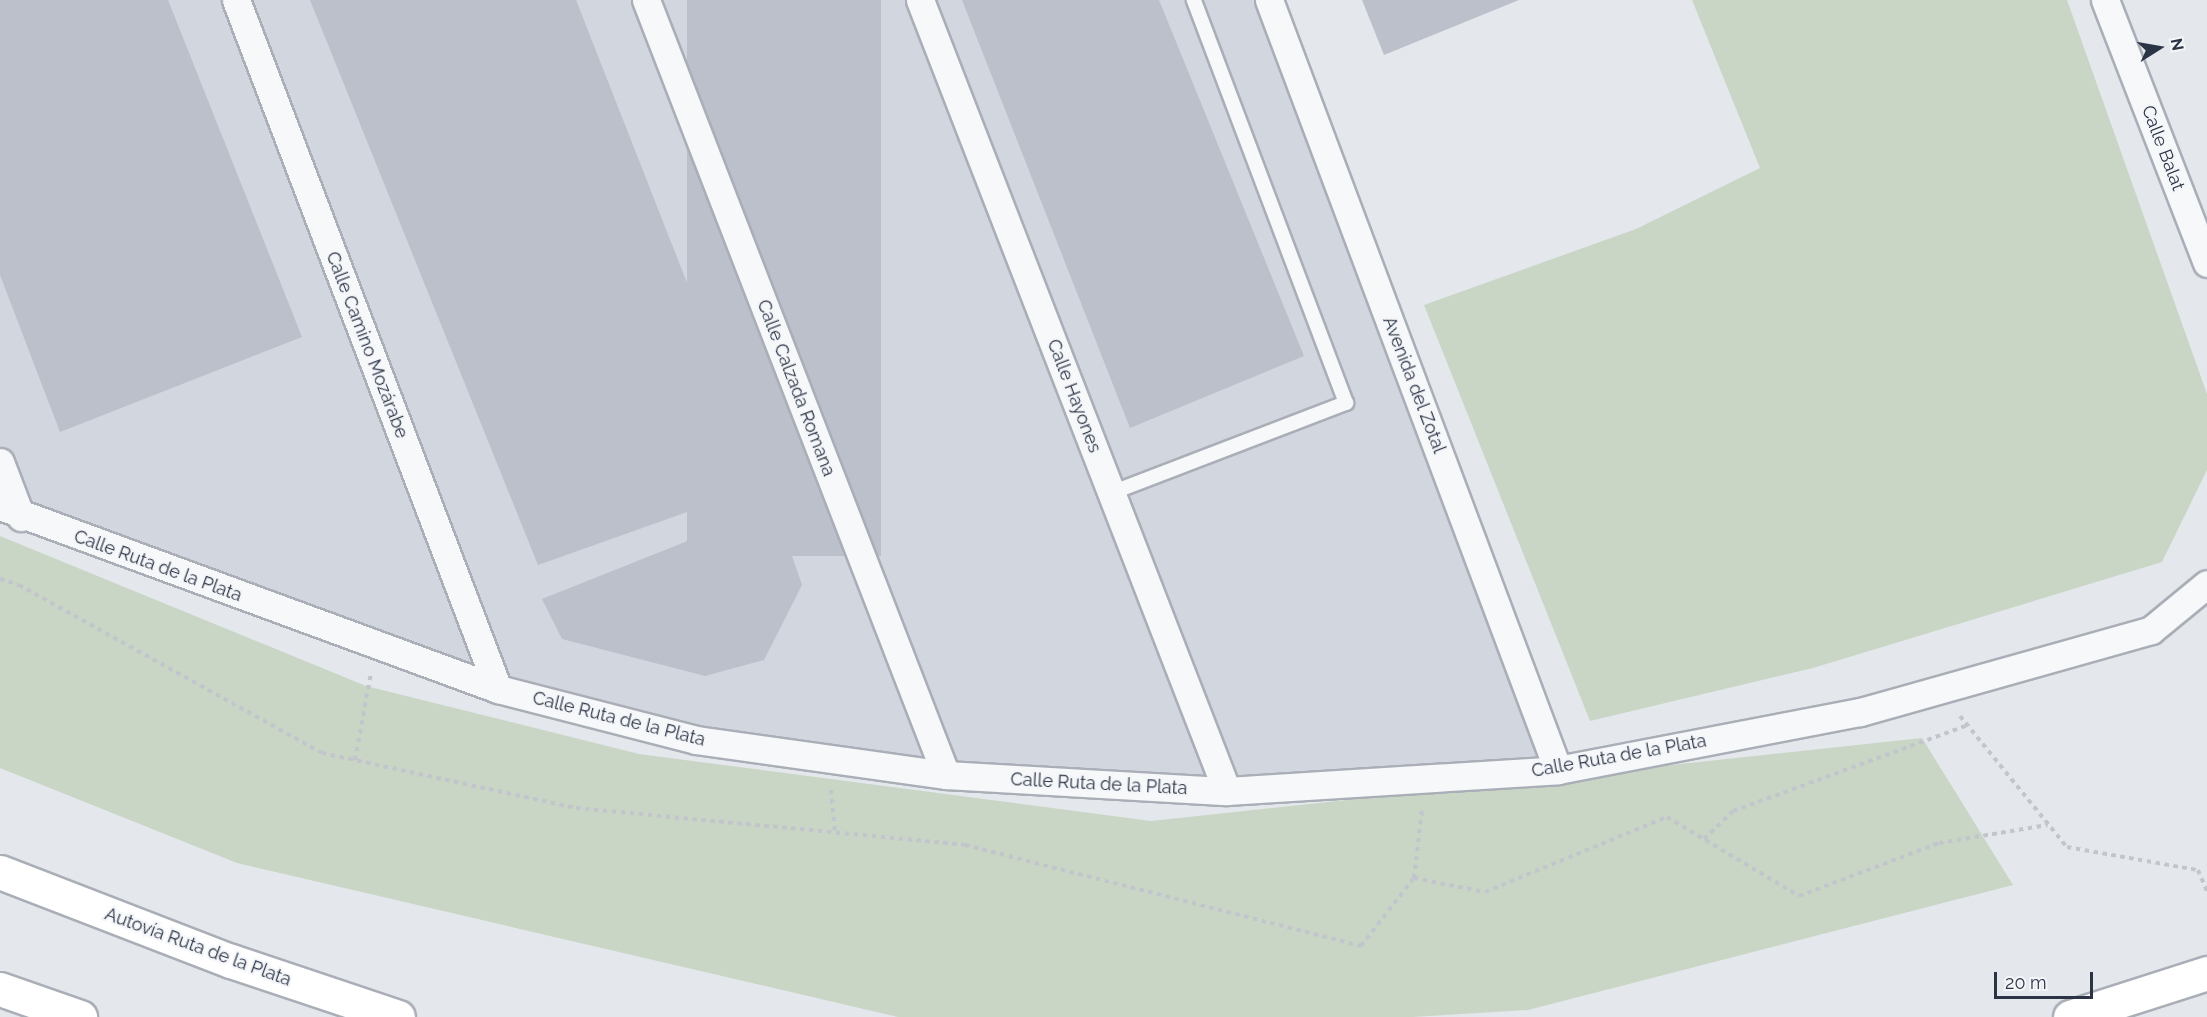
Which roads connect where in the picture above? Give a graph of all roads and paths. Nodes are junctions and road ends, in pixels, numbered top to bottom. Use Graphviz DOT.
graph roads {
  1 [pos="236,0"];
  2 [pos="646,0"];
  3 [pos="920,0"];
  4 [pos="1194,0"];
  5 [pos="1269,0"];
  6 [pos="2105,0"];
  7 [pos="2207,263"];
  8 [pos="0,462"];
  9 [pos="1111,493"];
  10 [pos="10,511"];
  11 [pos="0,579"];
  12 [pos="2207,584"];
  13 [pos="377,646"];
  14 [pos="498,689"];
  15 [pos="1939,689"];
  16 [pos="1968,725"];
  17 [pos="828,759"];
  18 [pos="355,760"];
  19 [pos="1558,770"];
  20 [pos="946,776"];
  21 [pos="1426,778"];
  22 [pos="1227,791"];
  23 [pos="2048,825"];
  24 [pos="835,833"];
  25 [pos="1704,839"];
  26 [pos="0,872"];
  27 [pos="1414,878"];
  28 [pos="2207,891"];
  29 [pos="2207,973"];
  30 [pos="0,988"];
  31 [pos="80,1017"];
  32 [pos="398,1017"];
  33 [pos="2070,1017"];
  1 -- 14 [label="street, Calle Camino Mozárabe"];
  2 -- 20 [label="street, Calle Calzada Romana"];
  3 -- 9 [label="street, Calle Hayones"];
  4 -- 9 [label="lane"];
  5 -- 19 [label="street, Avenida del Zotal"];
  6 -- 7 [label="street, Calle Balat"];
  8 -- 10 [label="street"];
  9 -- 22 [label="street, Calle Hayones"];
  10 -- 13 [label="street, Calle Ruta de la Plata"];
  11 -- 18 [label="path"];
  12 -- 15 [label="street, Calle Ruta de la Plata"];
  13 -- 14 [label="street, Calle Ruta de la Plata"];
  13 -- 18 [label="path"];
  14 -- 17 [label="street, Calle Ruta de la Plata"];
  15 -- 16 [label="path"];
  15 -- 19 [label="street, Calle Ruta de la Plata"];
  16 -- 23 [label="path"];
  16 -- 25 [label="path"];
  17 -- 20 [label="street, Calle Ruta de la Plata"];
  17 -- 24 [label="path"];
  18 -- 24 [label="path"];
  19 -- 21 [label="street, Calle Ruta de la Plata"];
  20 -- 22 [label="street, Calle Ruta de la Plata"];
  21 -- 22 [label="street, Calle Ruta de la Plata"];
  21 -- 27 [label="path"];
  23 -- 25 [label="path"];
  23 -- 28 [label="path"];
  24 -- 27 [label="path"];
  25 -- 27 [label="path"];
  26 -- 32 [label="highway, Autovía Ruta de la Plata"];
  29 -- 33 [label="highway"];
  30 -- 31 [label="highway"];
}
